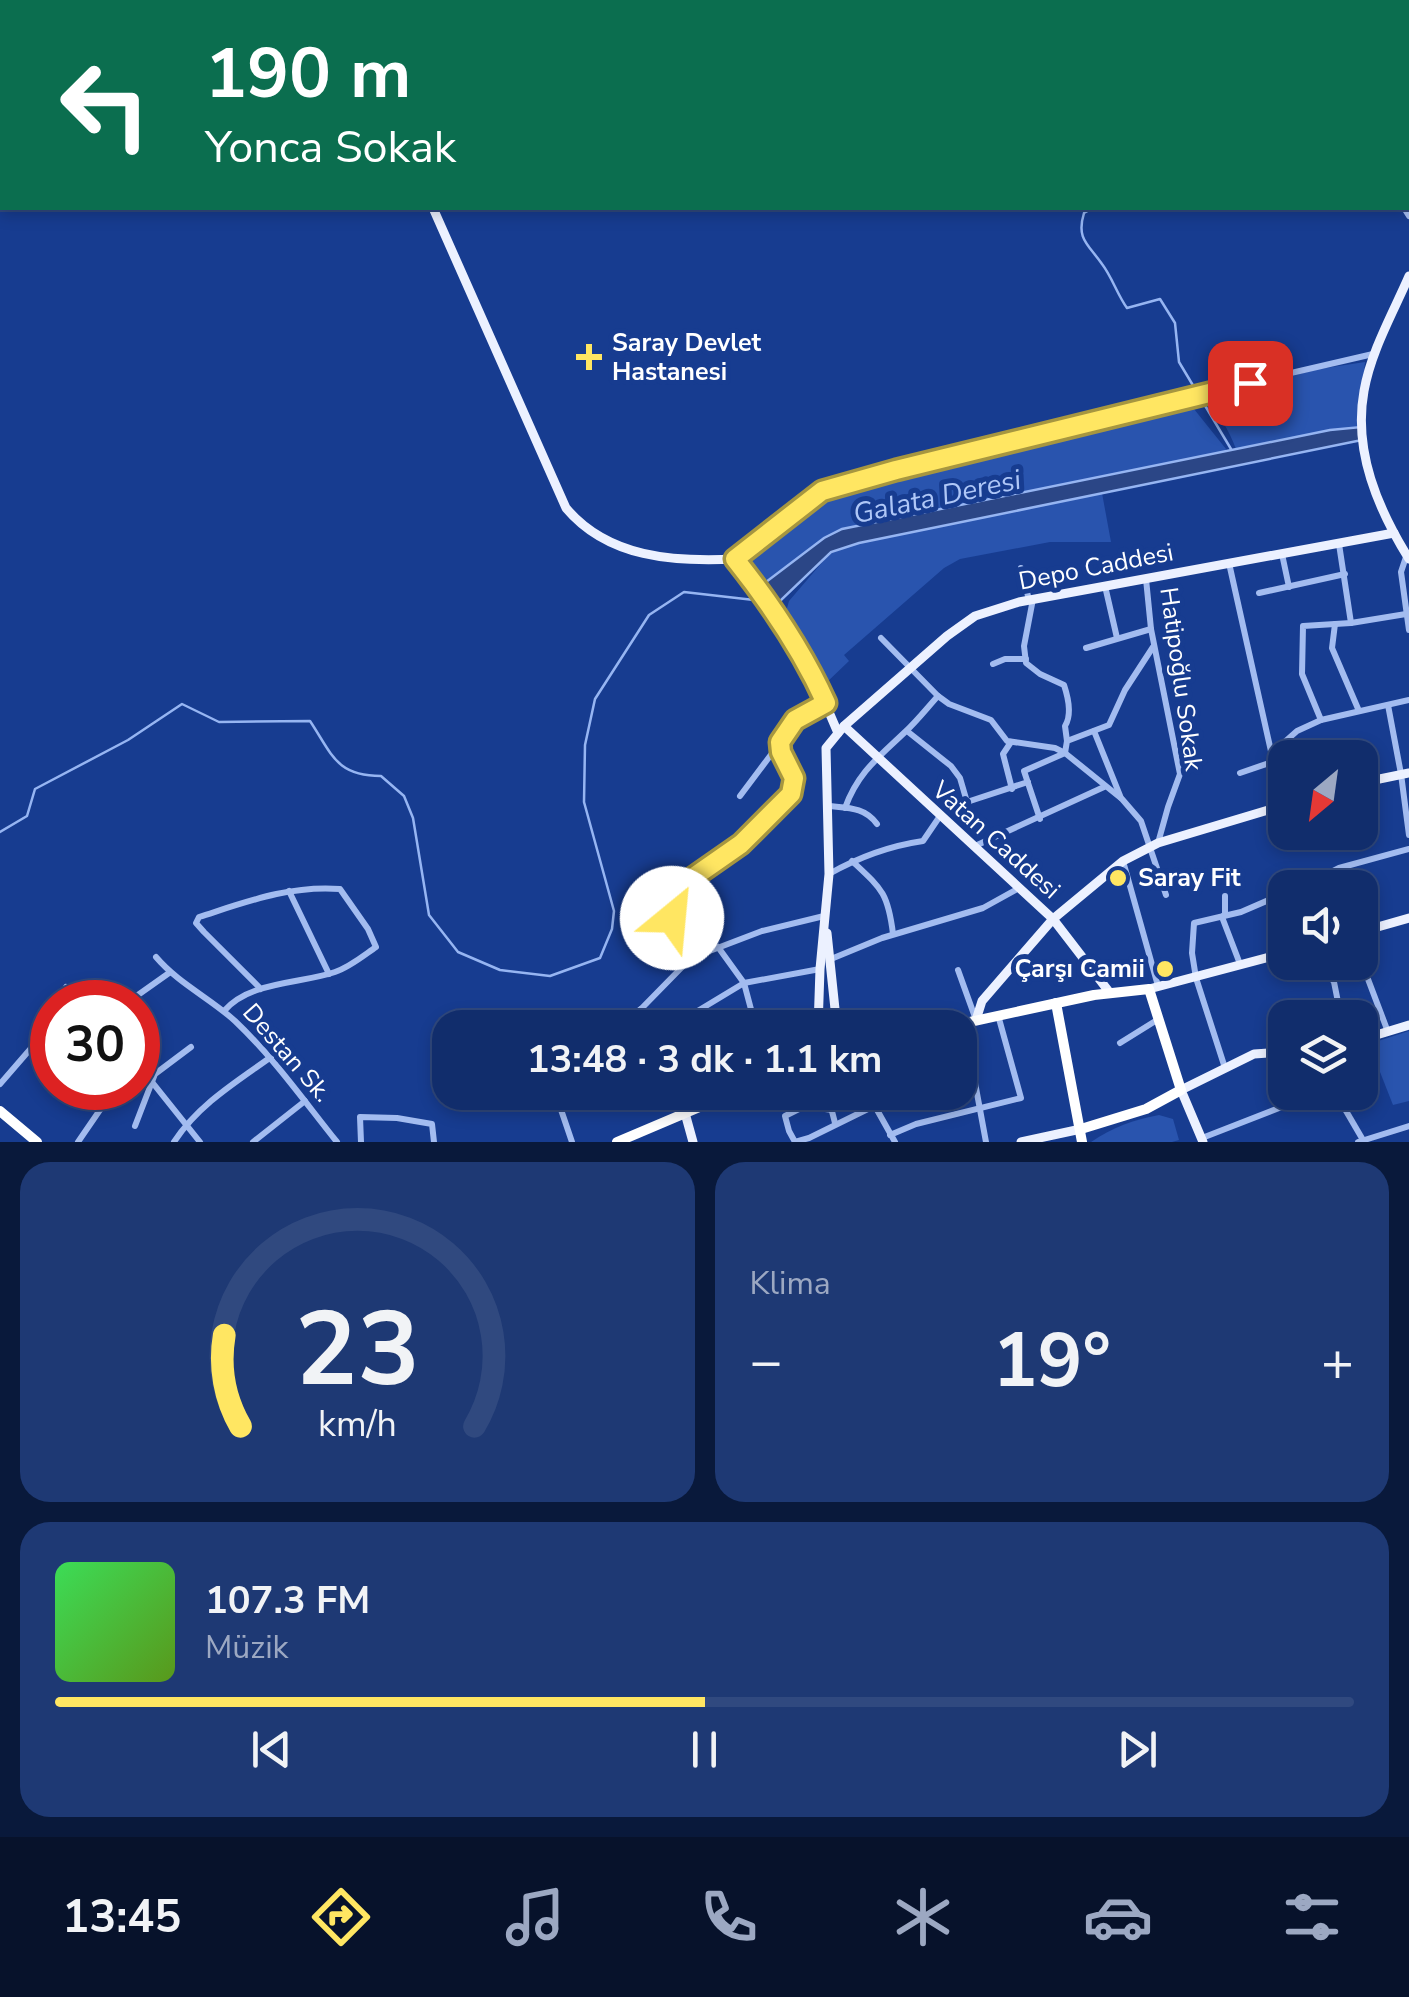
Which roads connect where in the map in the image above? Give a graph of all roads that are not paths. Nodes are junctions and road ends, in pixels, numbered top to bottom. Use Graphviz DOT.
graph roads {
  1 [pos="434,210"];
  2 [pos="1409,276"];
  3 [pos="1375,354"];
  4 [pos="1394,534"];
  5 [pos="1339,542"];
  6 [pos="1281,552"];
  7 [pos="1408,558"];
  8 [pos="735,559"];
  9 [pos="1229,562"];
  10 [pos="1021,568"];
  11 [pos="1346,574"];
  12 [pos="1146,578"];
  13 [pos="1105,586"];
  14 [pos="1289,586"];
  15 [pos="1259,593"];
  16 [pos="1031,599"];
  17 [pos="1406,614"];
  18 [pos="1352,623"];
  19 [pos="1335,624"];
  20 [pos="1151,630"];
  21 [pos="1409,630"];
  22 [pos="881,638"];
  23 [pos="1118,639"];
  24 [pos="1154,646"];
  25 [pos="1086,648"];
  26 [pos="1026,660"];
  27 [pos="993,664"];
  28 [pos="910,669"];
  29 [pos="938,696"];
  30 [pos="1409,700"];
  31 [pos="826,703"];
  32 [pos="1388,704"];
  33 [pos="1359,710"];
  34 [pos="1320,720"];
  35 [pos="841,730"];
  36 [pos="907,731"];
  37 [pos="1094,731"];
  38 [pos="1288,740"];
  39 [pos="1067,741"];
  40 [pos="780,742"];
  41 [pos="1011,742"];
  42 [pos="1268,744"];
  43 [pos="1065,753"];
  44 [pos="876,757"];
  45 [pos="1268,759"];
  46 [pos="1240,773"];
  47 [pos="1405,774"];
  48 [pos="1378,780"];
  49 [pos="1028,782"];
  50 [pos="1105,787"];
  51 [pos="1012,788"];
  52 [pos="740,796"];
  53 [pos="1122,799"];
  54 [pos="829,806"];
  55 [pos="845,808"];
  56 [pos="1268,810"];
  57 [pos="940,816"];
  58 [pos="1040,819"];
  59 [pos="877,824"];
  60 [pos="1409,834"];
  61 [pos="1154,845"];
  62 [pos="974,847"];
  63 [pos="1409,849"];
  64 [pos="852,861"];
  65 [pos="1123,861"];
  66 [pos="1335,870"];
  67 [pos="829,874"];
  68 [pos="1019,888"];
  69 [pos="290,890"];
  70 [pos="1166,896"];
  71 [pos="1225,896"];
  72 [pos="1268,900"];
  73 [pos="824,916"];
  74 [pos="1222,917"];
  75 [pos="1409,918"];
  76 [pos="1053,919"];
  77 [pos="1378,927"];
  78 [pos="893,934"];
  79 [pos="718,947"];
  80 [pos="699,955"];
  81 [pos="1268,957"];
  82 [pos="156,958"];
  83 [pos="831,964"];
  84 [pos="1240,964"];
  85 [pos="820,969"];
  86 [pos="958,970"];
  87 [pos="169,973"];
  88 [pos="330,974"];
  89 [pos="1196,978"];
  90 [pos="159,980"];
  91 [pos="1368,980"];
  92 [pos="744,983"];
  93 [pos="1154,988"];
  94 [pos="261,989"];
  95 [pos="1110,993"];
  96 [pos="1056,1002"];
  97 [pos="641,1010"];
  98 [pos="699,1010"];
  99 [pos="749,1010"];
  100 [pos="819,1010"];
  101 [pos="835,1010"];
  102 [pos="972,1010"];
  103 [pos="224,1012"];
  104 [pos="997,1014"];
  105 [pos="977,1017"];
  106 [pos="977,1020"];
  107 [pos="1157,1020"];
  108 [pos="1409,1024"];
  109 [pos="1388,1032"];
  110 [pos="1378,1035"];
  111 [pos="1120,1043"];
  112 [pos="191,1047"];
  113 [pos="30,1049"];
  114 [pos="1268,1053"];
  115 [pos="271,1057"];
  116 [pos="1225,1068"];
  117 [pos="160,1071"];
  118 [pos="0,1084"];
  119 [pos="1180,1090"];
  120 [pos="160,1092"];
  121 [pos="977,1097"];
  122 [pos="305,1101"];
  123 [pos="979,1109"];
  124 [pos="100,1110"];
  125 [pos="143,1110"];
  126 [pos="561,1110"];
  127 [pos="689,1110"];
  128 [pos="797,1110"];
  129 [pos="832,1110"];
  130 [pos="865,1110"];
  131 [pos="876,1110"];
  132 [pos="1276,1110"];
  133 [pos="1344,1110"];
  134 [pos="0,1111"];
  135 [pos="685,1113"];
  136 [pos="186,1124"];
  137 [pos="835,1124"];
  138 [pos="135,1126"];
  139 [pos="1409,1126"];
  140 [pos="1082,1136"];
  141 [pos="893,1138"];
  142 [pos="1203,1140"];
  143 [pos="1361,1141"];
  144 [pos="38,1142"];
  145 [pos="78,1142"];
  146 [pos="174,1142"];
  147 [pos="200,1142"];
  148 [pos="253,1142"];
  149 [pos="337,1142"];
  150 [pos="361,1142"];
  151 [pos="434,1142"];
  152 [pos="572,1142"];
  153 [pos="617,1142"];
  154 [pos="693,1142"];
  155 [pos="795,1142"];
  156 [pos="986,1142"];
  157 [pos="1021,1142"];
  1 -- 8 [label="main road"];
  2 -- 3 [label="main road"];
  3 -- 4 [label="main road"];
  3 -- 8 [label="street"];
  4 -- 5 [label="main road, Depo Caddesi"];
  4 -- 7 [label="main road"];
  5 -- 6 [label="main road, Depo Caddesi"];
  5 -- 11 [label="street"];
  6 -- 9 [label="main road, Depo Caddesi"];
  6 -- 14 [label="street"];
  7 -- 17 [label="street"];
  8 -- 31 [label="main road, Vatan Caddesi"];
  9 -- 12 [label="main road, Depo Caddesi"];
  9 -- 42 [label="street"];
  10 -- 16 [label="street"];
  11 -- 14 [label="street"];
  11 -- 18 [label="street"];
  12 -- 13 [label="main road, Depo Caddesi"];
  12 -- 20 [label="street, Hatipoğlu Sokak"];
  13 -- 16 [label="main road, Depo Caddesi"];
  13 -- 23 [label="street"];
  14 -- 15 [label="street"];
  16 -- 26 [label="street"];
  16 -- 28 [label="main road, Depo Caddesi"];
  17 -- 18 [label="street"];
  17 -- 21 [label="street"];
  18 -- 19 [label="street"];
  19 -- 33 [label="street"];
  19 -- 34 [label="street"];
  20 -- 23 [label="street"];
  20 -- 24 [label="street, Hatipoğlu Sokak"];
  22 -- 28 [label="street"];
  23 -- 25 [label="street"];
  24 -- 37 [label="street"];
  24 -- 61 [label="street, Hatipoğlu Sokak"];
  26 -- 27 [label="street"];
  26 -- 39 [label="street"];
  28 -- 29 [label="street"];
  28 -- 35 [label="main road, Depo Caddesi"];
  29 -- 36 [label="street"];
  29 -- 41 [label="street"];
  30 -- 32 [label="street"];
  31 -- 35 [label="main road, Vatan Caddesi"];
  31 -- 40 [label="street"];
  32 -- 33 [label="street"];
  32 -- 47 [label="street"];
  33 -- 34 [label="street"];
  34 -- 38 [label="street"];
  35 -- 44 [label="main road, Vatan Caddesi"];
  35 -- 54 [label="main road"];
  36 -- 44 [label="street"];
  36 -- 51 [label="street"];
  37 -- 39 [label="street"];
  37 -- 53 [label="street"];
  39 -- 43 [label="street"];
  40 -- 52 [label="street"];
  40 -- 80 [label="street"];
  41 -- 43 [label="street"];
  41 -- 51 [label="street"];
  43 -- 49 [label="street"];
  43 -- 50 [label="street"];
  44 -- 55 [label="street"];
  44 -- 57 [label="main road, Vatan Caddesi"];
  45 -- 46 [label="street"];
  47 -- 48 [label="main road"];
  47 -- 60 [label="street"];
  49 -- 51 [label="street"];
  49 -- 58 [label="street"];
  50 -- 53 [label="street"];
  50 -- 58 [label="street"];
  53 -- 61 [label="street"];
  54 -- 55 [label="street"];
  54 -- 67 [label="main road"];
  55 -- 59 [label="street"];
  56 -- 61 [label="main road"];
  57 -- 62 [label="main road, Vatan Caddesi"];
  57 -- 64 [label="street"];
  58 -- 62 [label="street"];
  61 -- 65 [label="main road"];
  61 -- 70 [label="street"];
  62 -- 68 [label="main road, Vatan Caddesi"];
  63 -- 66 [label="street"];
  64 -- 67 [label="street"];
  64 -- 78 [label="street"];
  65 -- 76 [label="main road"];
  65 -- 93 [label="street"];
  67 -- 73 [label="main road"];
  68 -- 76 [label="main road, Vatan Caddesi"];
  68 -- 78 [label="street"];
  69 -- 88 [label="street"];
  69 -- 88 [label="street"];
  69 -- 94 [label="street"];
  71 -- 74 [label="street"];
  72 -- 74 [label="street"];
  73 -- 79 [label="street"];
  73 -- 83 [label="main road"];
  73 -- 85 [label="main road"];
  74 -- 84 [label="street"];
  74 -- 89 [label="street"];
  75 -- 77 [label="main road"];
  76 -- 95 [label="main road, Vatan Caddesi"];
  76 -- 105 [label="main road"];
  78 -- 83 [label="street"];
  79 -- 80 [label="street"];
  79 -- 92 [label="street"];
  80 -- 97 [label="street"];
  81 -- 84 [label="main road"];
  82 -- 87 [label="street, Destan Sk."];
  83 -- 85 [label="street"];
  83 -- 101 [label="main road"];
  84 -- 89 [label="main road"];
  85 -- 92 [label="street"];
  85 -- 100 [label="main road"];
  86 -- 102 [label="street"];
  87 -- 90 [label="street"];
  87 -- 103 [label="street, Destan Sk."];
  88 -- 94 [label="street"];
  89 -- 93 [label="main road"];
  89 -- 116 [label="street"];
  91 -- 109 [label="street"];
  92 -- 98 [label="street"];
  92 -- 99 [label="street"];
  93 -- 95 [label="highway"];
  93 -- 107 [label="highway"];
  94 -- 103 [label="street"];
  95 -- 96 [label="highway"];
  96 -- 104 [label="highway"];
  96 -- 140 [label="highway"];
  103 -- 115 [label="street, Destan Sk."];
  104 -- 106 [label="highway"];
  104 -- 123 [label="street"];
  107 -- 111 [label="street"];
  107 -- 119 [label="highway"];
  108 -- 109 [label="main road"];
  109 -- 110 [label="main road"];
  112 -- 117 [label="street"];
  113 -- 118 [label="street"];
  114 -- 116 [label="main road"];
  115 -- 122 [label="street, Destan Sk."];
  115 -- 136 [label="street"];
  116 -- 119 [label="main road"];
  119 -- 140 [label="highway"];
  119 -- 142 [label="main road"];
  120 -- 136 [label="street"];
  121 -- 123 [label="street"];
  122 -- 148 [label="street"];
  122 -- 149 [label="street, Destan Sk."];
  123 -- 141 [label="street"];
  123 -- 156 [label="street"];
  124 -- 145 [label="street"];
  125 -- 138 [label="street"];
  126 -- 152 [label="street"];
  127 -- 135 [label="highway"];
  128 -- 155 [label="street"];
  129 -- 137 [label="street"];
  130 -- 137 [label="street"];
  131 -- 141 [label="street"];
  132 -- 142 [label="street"];
  133 -- 143 [label="street"];
  134 -- 144 [label="highway"];
  135 -- 153 [label="highway"];
  135 -- 154 [label="main road"];
  136 -- 146 [label="street"];
  136 -- 147 [label="street"];
  137 -- 155 [label="street"];
  139 -- 143 [label="street"];
  140 -- 157 [label="main road"];
  150 -- 151 [label="street"];
}
